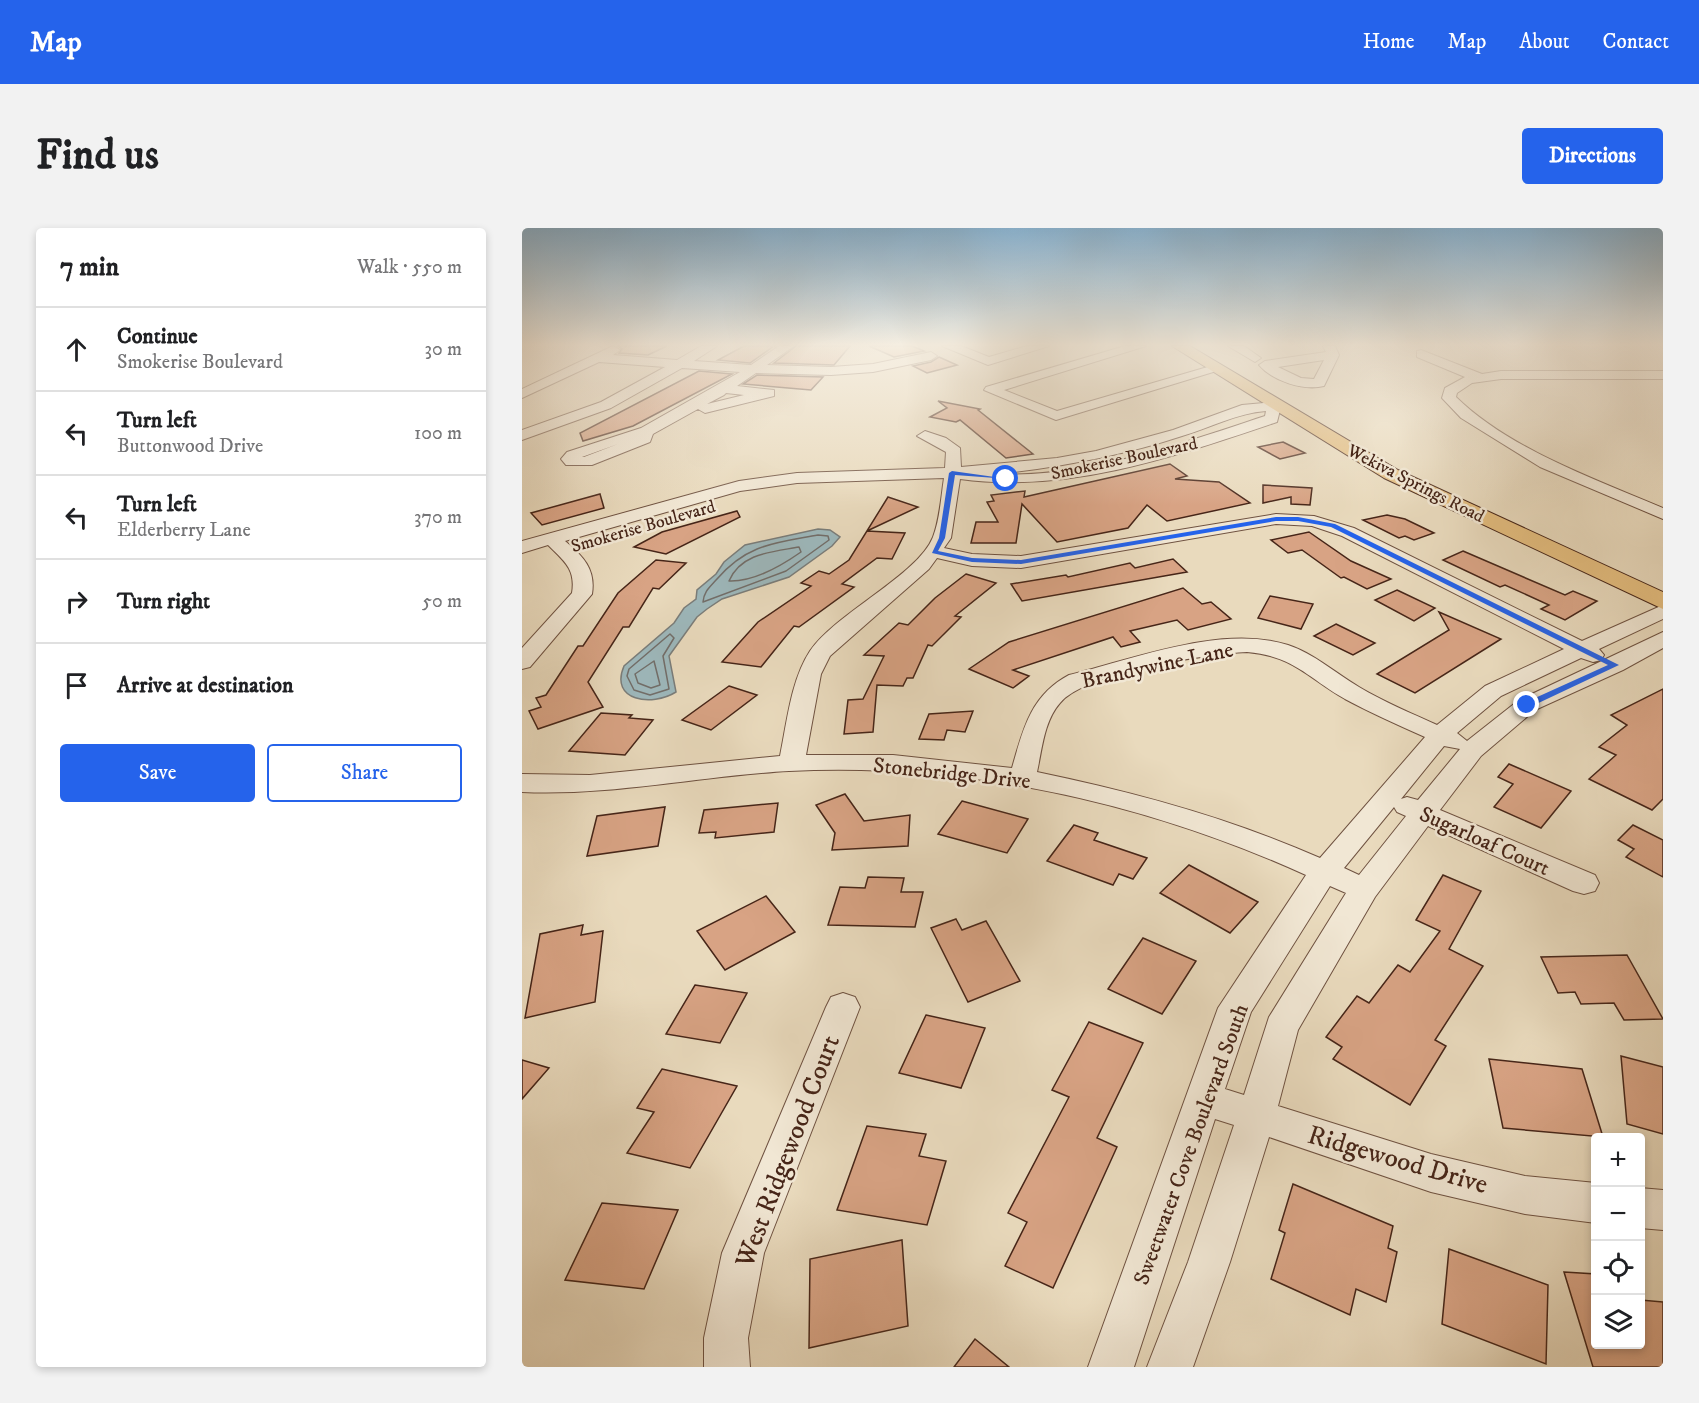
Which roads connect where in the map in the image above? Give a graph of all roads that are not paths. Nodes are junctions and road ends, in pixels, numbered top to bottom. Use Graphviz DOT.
graph roads {
  1 [pos="591,399"];
  2 [pos="617,399"];
  3 [pos="705,399"];
  4 [pos="744,399"];
  5 [pos="1014,399"];
  6 [pos="1113,399"];
  7 [pos="1263,399"];
  8 [pos="1450,399"];
  9 [pos="1274,406"];
  10 [pos="673,417"];
  11 [pos="522,424"];
  12 [pos="646,432"];
  13 [pos="522,435"];
  14 [pos="925,436"];
  15 [pos="952,476"];
  16 [pos="1663,514"];
  17 [pos="556,544"];
  18 [pos="522,547"];
  19 [pos="934,552"];
  20 [pos="522,560"];
  21 [pos="1663,601"];
  22 [pos="1663,611"];
  23 [pos="1663,639"];
  24 [pos="1582,649"];
  25 [pos="522,662"];
  26 [pos="1615,665"];
  27 [pos="1440,735"];
  28 [pos="1472,750"];
  29 [pos="791,763"];
  30 [pos="1023,778"];
  31 [pos="522,783"];
  32 [pos="1387,797"];
  33 [pos="1423,813"];
  34 [pos="1324,872"];
  35 [pos="1584,883"];
  36 [pos="1364,889"];
  37 [pos="843,1007"];
  38 [pos="1205,1099"];
  39 [pos="1256,1117"];
  40 [pos="1591,1202"];
  41 [pos="1645,1208"];
  42 [pos="1663,1210"];
  43 [pos="727,1367"];
  44 [pos="1111,1367"];
  45 [pos="1170,1367"];
  1 -- 11 [label="street"];
  2 -- 13 [label="street"];
  3 -- 10 [label="street"];
  4 -- 10 [label="street"];
  5 -- 6 [label="street"];
  7 -- 9 [label="main road, Wekiva Springs Road"];
  8 -- 16 [label="street"];
  9 -- 15 [label="street, Smokerise Boulevard"];
  9 -- 21 [label="main road, Wekiva Springs Road"];
  10 -- 12 [label="street"];
  14 -- 15 [label="street"];
  15 -- 17 [label="street, Smokerise Boulevard"];
  15 -- 19 [label="street"];
  17 -- 18 [label="street, Smokerise Boulevard"];
  17 -- 20 [label="street, Smokerise Boulevard"];
  17 -- 25 [label="street"];
  19 -- 24 [label="street"];
  19 -- 29 [label="street"];
  22 -- 24 [label="street, Sweetwater Cove Boulevard South"];
  23 -- 26 [label="street, Sweetwater Cove Boulevard South"];
  24 -- 26 [label="street"];
  24 -- 27 [label="street, Sweetwater Cove Boulevard South"];
  26 -- 28 [label="street, Sweetwater Cove Boulevard South"];
  27 -- 28 [label="street, Brandywine Lane"];
  27 -- 30 [label="street, Brandywine Lane"];
  27 -- 32 [label="street, Sweetwater Cove Boulevard South"];
  28 -- 33 [label="street, Sweetwater Cove Boulevard South"];
  29 -- 30 [label="street, Stonebridge Drive"];
  29 -- 31 [label="street, Stonebridge Drive"];
  30 -- 34 [label="street, Stonebridge Drive"];
  32 -- 33 [label="street, Sugarloaf Court"];
  32 -- 34 [label="street, Sweetwater Cove Boulevard South"];
  33 -- 35 [label="street, Sugarloaf Court"];
  33 -- 36 [label="street, Sweetwater Cove Boulevard South"];
  34 -- 36 [label="street, Stonebridge Drive"];
  34 -- 38 [label="street, Sweetwater Cove Boulevard South"];
  36 -- 39 [label="street, Sweetwater Cove Boulevard South"];
  37 -- 43 [label="street, West Ridgewood Court"];
  38 -- 39 [label="street, Ridgewood Drive"];
  38 -- 44 [label="street, Sweetwater Cove Boulevard South"];
  39 -- 40 [label="street, Ridgewood Drive"];
  39 -- 45 [label="street, Sweetwater Cove Boulevard South"];
  41 -- 42 [label="street"];
}
